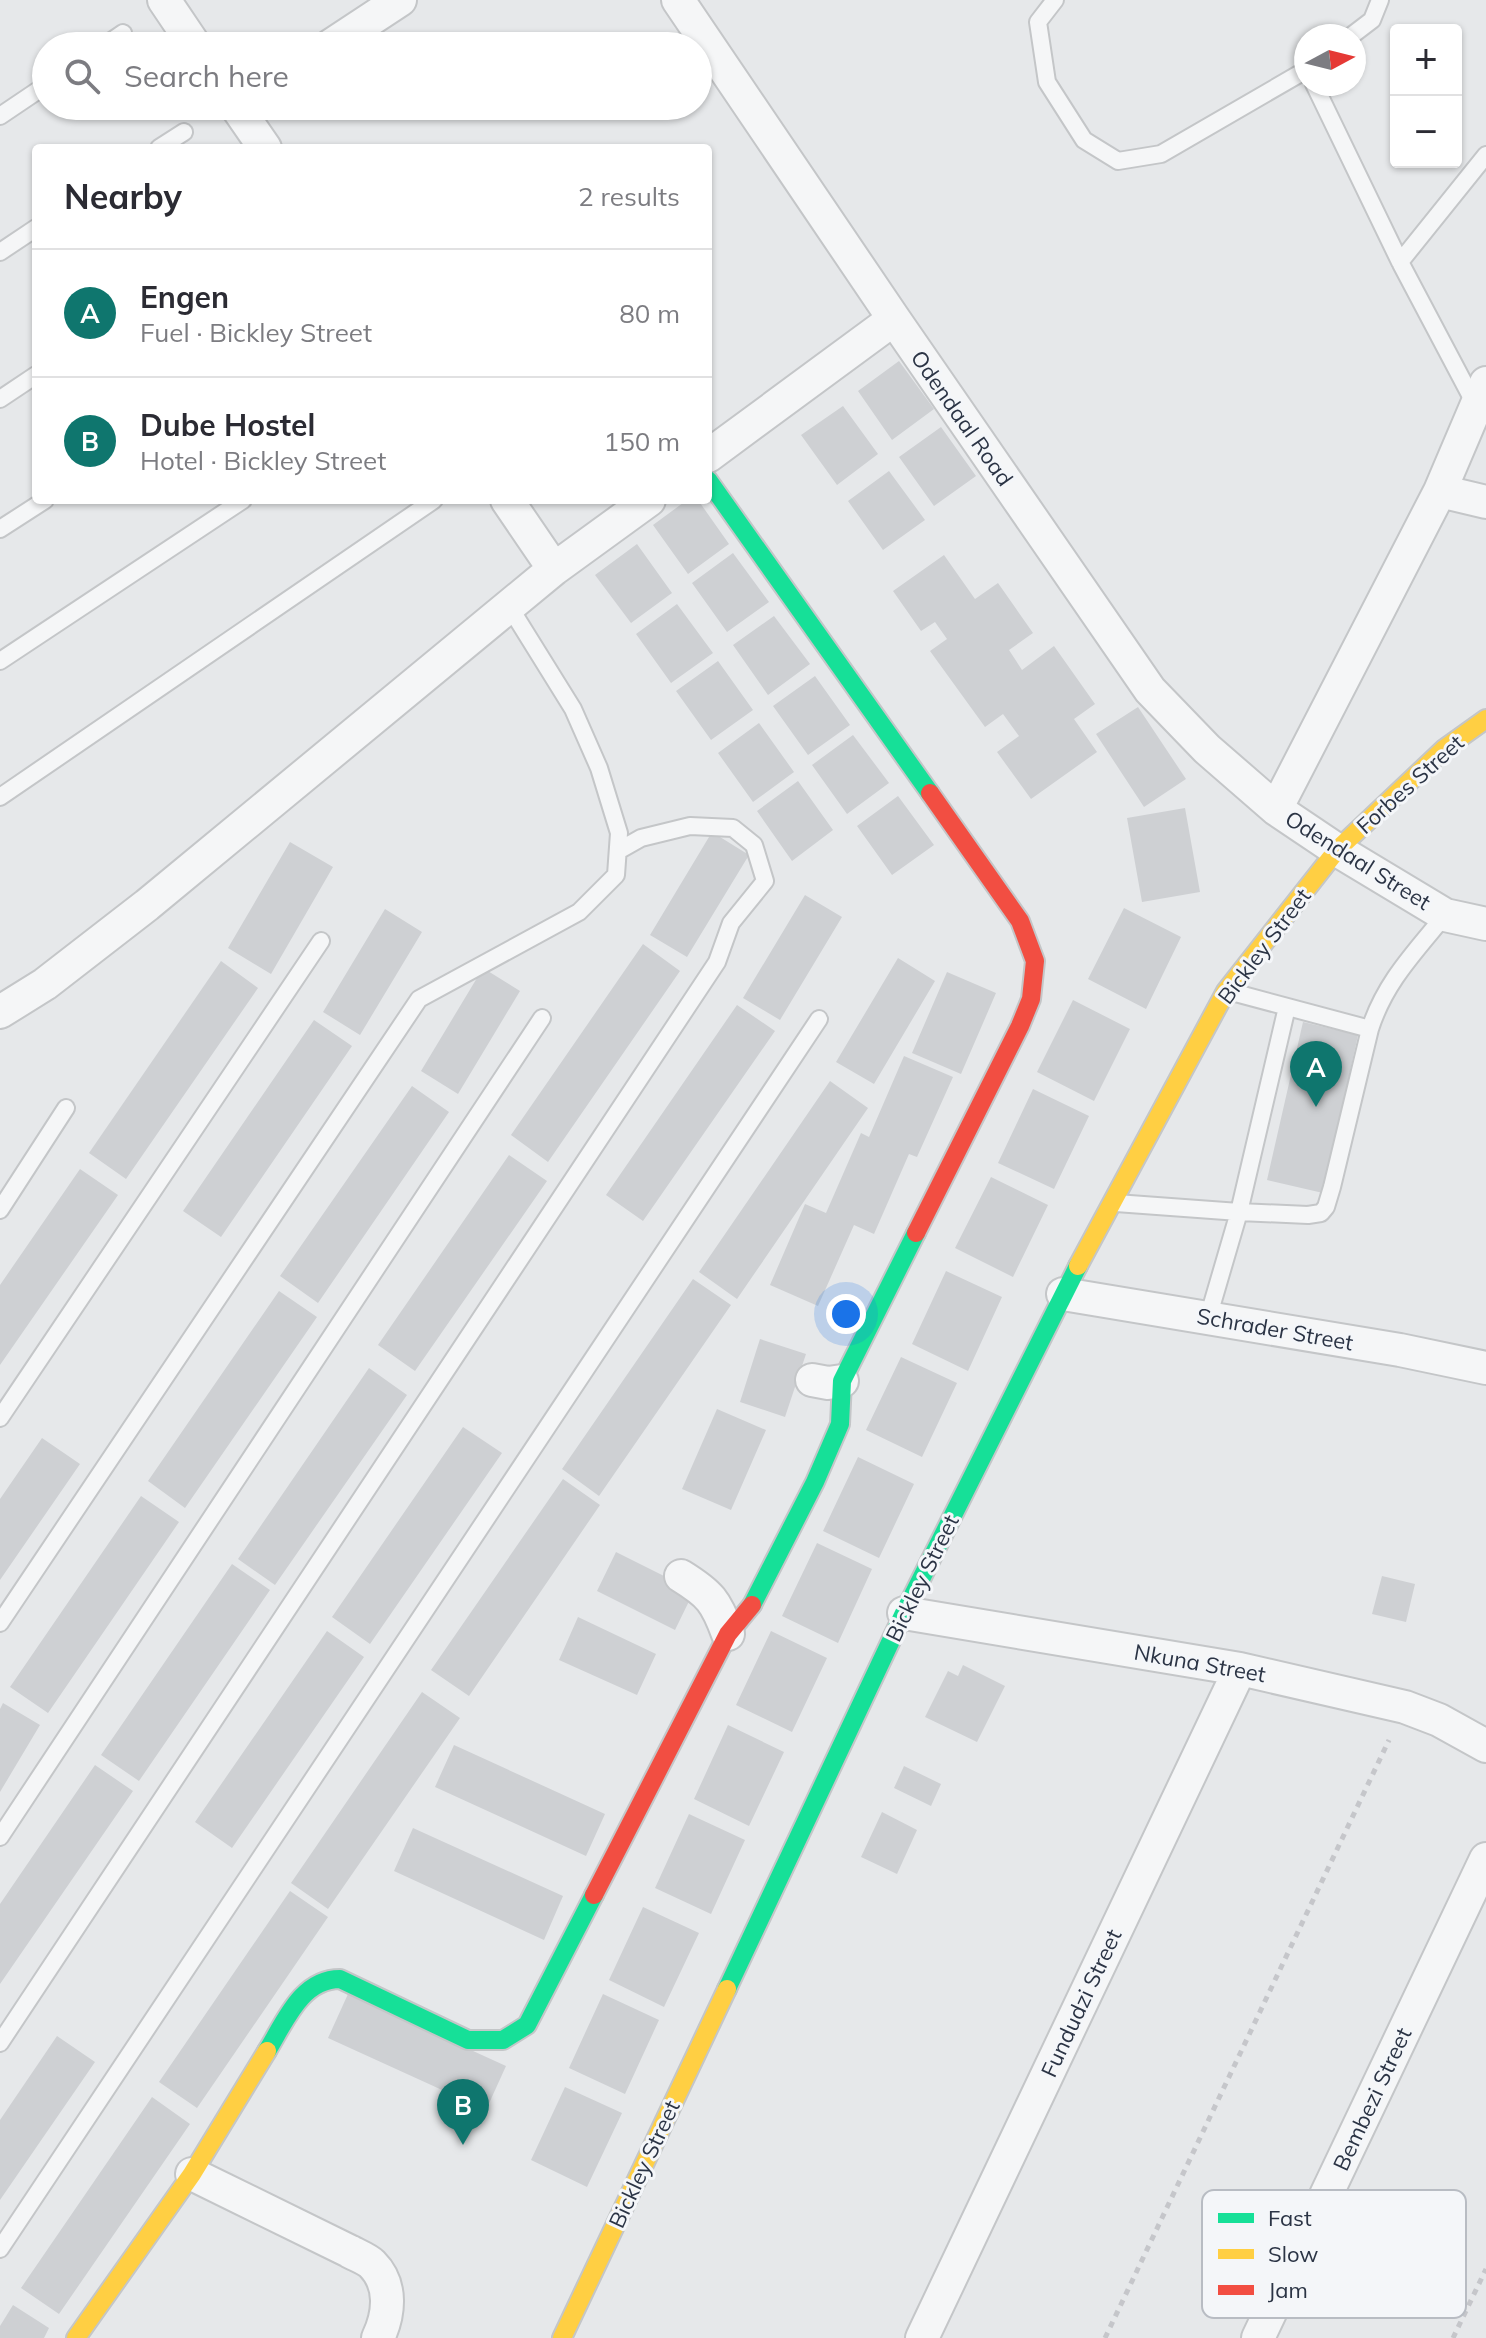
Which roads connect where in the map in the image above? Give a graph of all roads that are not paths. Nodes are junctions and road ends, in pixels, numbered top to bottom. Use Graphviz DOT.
graph roads {
  1 [pos="164,0"];
  2 [pos="400,0"];
  3 [pos="678,0"];
  4 [pos="1055,0"];
  5 [pos="1380,0"];
  6 [pos="1366,25"];
  7 [pos="186,32"];
  8 [pos="351,32"];
  9 [pos="700,32"];
  10 [pos="712,50"];
  11 [pos="1294,77"];
  12 [pos="32,94"];
  13 [pos="1320,96"];
  14 [pos="0,116"];
  15 [pos="246,120"];
  16 [pos="184,132"];
  17 [pos="165,144"];
  18 [pos="262,144"];
  19 [pos="1486,155"];
  20 [pos="32,231"];
  21 [pos="0,252"];
  22 [pos="1400,262"];
  23 [pos="894,319"];
  24 [pos="32,378"];
  25 [pos="1481,394"];
  26 [pos="0,399"];
  27 [pos="712,453"];
  28 [pos="712,486"];
  29 [pos="1440,491"];
  30 [pos="1486,502"];
  31 [pos="39,504"];
  32 [pos="237,504"];
  33 [pos="428,504"];
  34 [pos="510,504"];
  35 [pos="643,504"];
  36 [pos="0,529"];
  37 [pos="554,569"];
  38 [pos="509,606"];
  39 [pos="0,661"];
  40 [pos="1486,719"];
  41 [pos="0,797"];
  42 [pos="1276,809"];
  43 [pos="1337,850"];
  44 [pos="618,851"];
  45 [pos="1445,915"];
  46 [pos="1486,924"];
  47 [pos="321,941"];
  48 [pos="1226,991"];
  49 [pos="1287,1007"];
  50 [pos="0,1012"];
  51 [pos="542,1018"];
  52 [pos="819,1019"];
  53 [pos="1370,1029"];
  54 [pos="66,1108"];
  55 [pos="1113,1202"];
  56 [pos="0,1210"];
  57 [pos="1239,1212"];
  58 [pos="1063,1294"];
  59 [pos="1208,1318"];
  60 [pos="1486,1368"];
  61 [pos="0,1418"];
  62 [pos="681,1576"];
  63 [pos="904,1613"];
  64 [pos="0,1623"];
  65 [pos="728,1634"];
  66 [pos="1240,1669"];
  67 [pos="1486,1746"];
  68 [pos="0,1837"];
  69 [pos="1486,1859"];
  70 [pos="0,2043"];
  71 [pos="192,2174"];
  72 [pos="1328,2190"];
  73 [pos="0,2249"];
  74 [pos="1268,2318"];
  75 [pos="76,2338"];
  76 [pos="378,2338"];
  77 [pos="562,2338"];
  78 [pos="922,2338"];
  79 [pos="1258,2338"];
  1 -- 7 [label="street"];
  2 -- 8 [label="street"];
  3 -- 9 [label="street, Odendaal Road"];
  4 -- 11 [label="lane"];
  5 -- 6 [label="lane"];
  10 -- 23 [label="street, Odendaal Road"];
  12 -- 14 [label="lane"];
  13 -- 22 [label="lane"];
  15 -- 18 [label="street"];
  16 -- 17 [label="lane"];
  19 -- 22 [label="lane"];
  20 -- 21 [label="lane"];
  22 -- 25 [label="lane"];
  23 -- 27 [label="street"];
  23 -- 42 [label="street, Odendaal Road"];
  24 -- 26 [label="lane"];
  25 -- 29 [label="street"];
  28 -- 65 [label="street"];
  29 -- 30 [label="street"];
  29 -- 42 [label="street"];
  31 -- 36 [label="lane"];
  32 -- 39 [label="lane"];
  33 -- 41 [label="lane"];
  34 -- 37 [label="street"];
  35 -- 37 [label="street"];
  37 -- 38 [label="street"];
  38 -- 44 [label="lane"];
  38 -- 50 [label="street"];
  40 -- 43 [label="street, Forbes Street"];
  42 -- 43 [label="street, Odendaal Street"];
  43 -- 45 [label="street, Odendaal Street"];
  43 -- 48 [label="street, Bickley Street"];
  44 -- 64 [label="lane"];
  44 -- 70 [label="lane"];
  45 -- 46 [label="street, Odendaal Street"];
  45 -- 53 [label="lane"];
  47 -- 61 [label="lane"];
  48 -- 49 [label="lane"];
  48 -- 55 [label="street, Bickley Street"];
  49 -- 53 [label="lane"];
  49 -- 57 [label="lane"];
  51 -- 68 [label="lane"];
  52 -- 73 [label="lane"];
  53 -- 57 [label="lane"];
  54 -- 56 [label="lane"];
  55 -- 57 [label="lane"];
  55 -- 58 [label="street, Bickley Street"];
  57 -- 59 [label="lane"];
  58 -- 59 [label="street, Schrader Street"];
  58 -- 63 [label="street, Bickley Street"];
  59 -- 60 [label="street, Schrader Street"];
  62 -- 65 [label="street"];
  63 -- 66 [label="street, Nkuna Street"];
  63 -- 77 [label="street, Bickley Street"];
  65 -- 71 [label="street"];
  66 -- 67 [label="street, Nkuna Street"];
  66 -- 78 [label="street, Fundudzi Street"];
  69 -- 72 [label="street, Bembezi Street"];
  71 -- 75 [label="street"];
  71 -- 76 [label="street"];
  74 -- 79 [label="street, Bembezi Street"];
}
